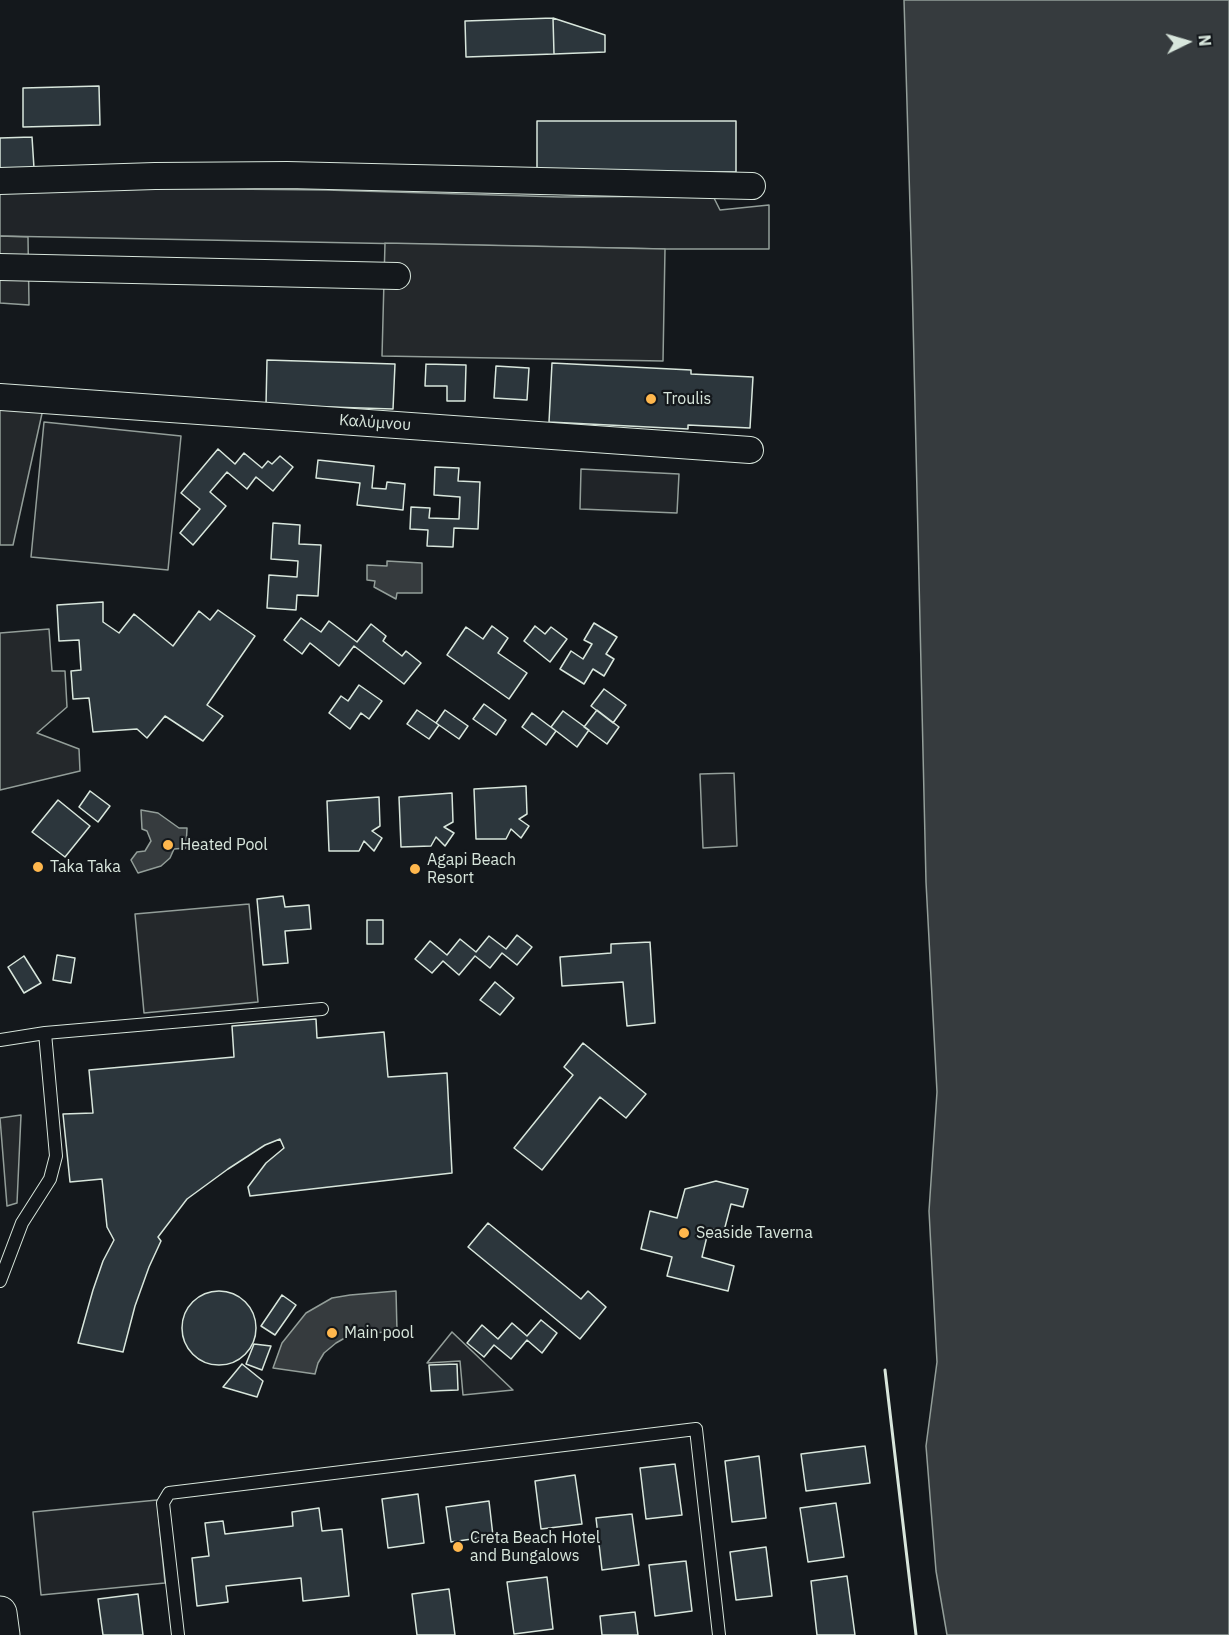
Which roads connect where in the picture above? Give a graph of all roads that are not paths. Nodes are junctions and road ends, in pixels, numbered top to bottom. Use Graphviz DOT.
graph roads {
  1 [pos="0,181"];
  2 [pos="752,186"];
  3 [pos="0,267"];
  4 [pos="397,276"];
  5 [pos="0,397"];
  6 [pos="750,450"];
  7 [pos="322,1009"];
  8 [pos="45,1033"];
  9 [pos="0,1040"];
  10 [pos="0,1281"];
  11 [pos="0,1613"];
  12 [pos="3,1635"];
  13 [pos="178,1635"];
  14 [pos="719,1635"];
  1 -- 2 [label="street"];
  3 -- 4 [label="street"];
  5 -- 6 [label="street, Καλύμνου"];
  7 -- 8 [label="lane"];
  8 -- 9 [label="lane"];
  8 -- 10 [label="lane"];
  11 -- 12 [label="main road"];
  13 -- 14 [label="lane"];
}
